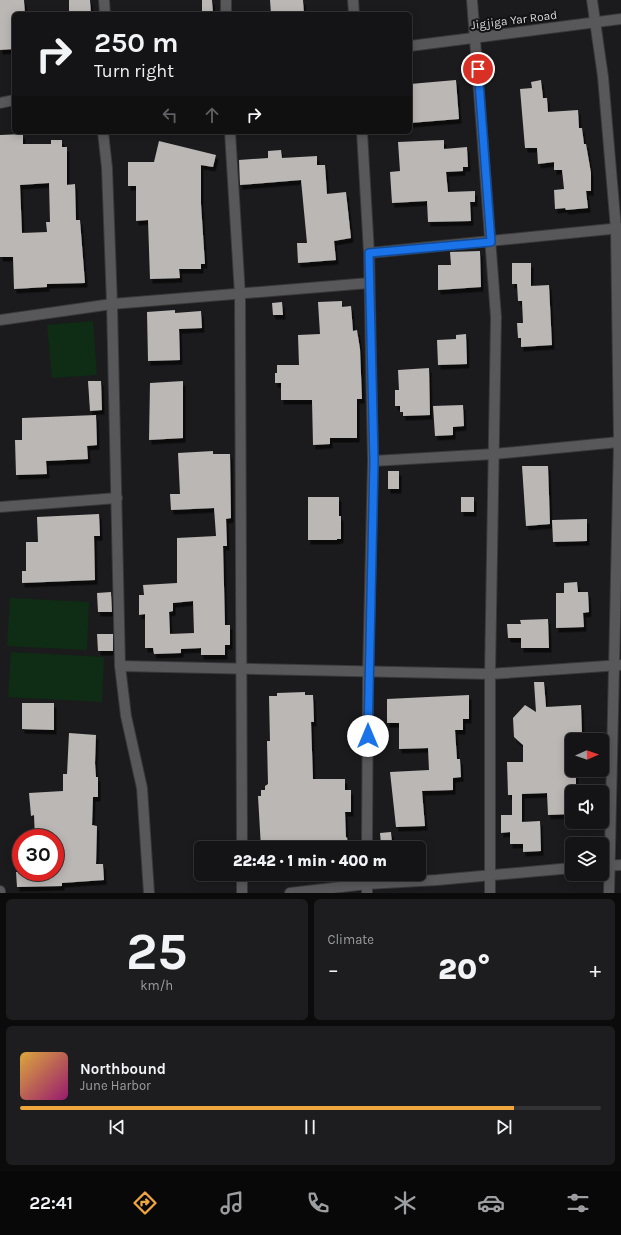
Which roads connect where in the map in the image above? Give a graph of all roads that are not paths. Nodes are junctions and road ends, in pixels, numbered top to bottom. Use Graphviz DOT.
graph roads {
  1 [pos="104,0"];
  2 [pos="226,0"];
  3 [pos="353,0"];
  4 [pos="472,0"];
  5 [pos="592,0"];
  6 [pos="105,12"];
  7 [pos="226,12"];
  8 [pos="354,12"];
  9 [pos="621,19"];
  10 [pos="594,22"];
  11 [pos="476,38"];
  12 [pos="412,46"];
  13 [pos="12,100"];
  14 [pos="0,103"];
  15 [pos="103,134"];
  16 [pos="230,134"];
  17 [pos="362,134"];
  18 [pos="619,229"];
  19 [pos="491,242"];
  20 [pos="369,253"];
  21 [pos="369,283"];
  22 [pos="240,295"];
  23 [pos="112,304"];
  24 [pos="0,320"];
  25 [pos="619,442"];
  26 [pos="620,453"];
  27 [pos="494,454"];
  28 [pos="374,461"];
  29 [pos="117,498"];
  30 [pos="0,507"];
  31 [pos="618,665"];
  32 [pos="120,666"];
  33 [pos="242,670"];
  34 [pos="368,673"];
  35 [pos="490,674"];
  36 [pos="608,837"];
  37 [pos="242,841"];
  38 [pos="367,841"];
  39 [pos="621,865"];
  40 [pos="609,866"];
  41 [pos="565,869"];
  42 [pos="490,874"];
  43 [pos="242,881"];
  44 [pos="608,881"];
  45 [pos="367,884"];
  46 [pos="149,893"];
  47 [pos="242,893"];
  48 [pos="290,893"];
  49 [pos="490,893"];
  50 [pos="609,893"];
  1 -- 6 [label="street"];
  2 -- 7 [label="street"];
  3 -- 8 [label="street"];
  4 -- 11 [label="street"];
  5 -- 10 [label="street"];
  9 -- 10 [label="street, Jigjiga Yar Road"];
  10 -- 11 [label="street, Jigjiga Yar Road"];
  10 -- 18 [label="street"];
  11 -- 12 [label="street, Jigjiga Yar Road"];
  11 -- 19 [label="street"];
  13 -- 14 [label="street"];
  15 -- 23 [label="street"];
  16 -- 22 [label="street"];
  17 -- 20 [label="street"];
  18 -- 19 [label="street"];
  18 -- 25 [label="street"];
  19 -- 20 [label="street"];
  19 -- 27 [label="street"];
  20 -- 21 [label="street"];
  21 -- 22 [label="street"];
  21 -- 28 [label="street"];
  22 -- 23 [label="street"];
  22 -- 33 [label="street"];
  23 -- 24 [label="street"];
  23 -- 29 [label="street"];
  25 -- 26 [label="street"];
  25 -- 27 [label="street"];
  26 -- 31 [label="street"];
  27 -- 28 [label="street"];
  27 -- 35 [label="street"];
  28 -- 34 [label="street"];
  29 -- 30 [label="street"];
  29 -- 32 [label="street"];
  31 -- 35 [label="street"];
  31 -- 36 [label="street"];
  32 -- 33 [label="street"];
  32 -- 46 [label="street"];
  33 -- 34 [label="street"];
  33 -- 37 [label="street"];
  34 -- 35 [label="street"];
  34 -- 38 [label="street"];
  35 -- 42 [label="street"];
  39 -- 40 [label="street"];
  41 -- 42 [label="street"];
  42 -- 45 [label="street"];
  42 -- 49 [label="street"];
  43 -- 47 [label="street"];
  44 -- 50 [label="street"];
  45 -- 48 [label="street"];
}
